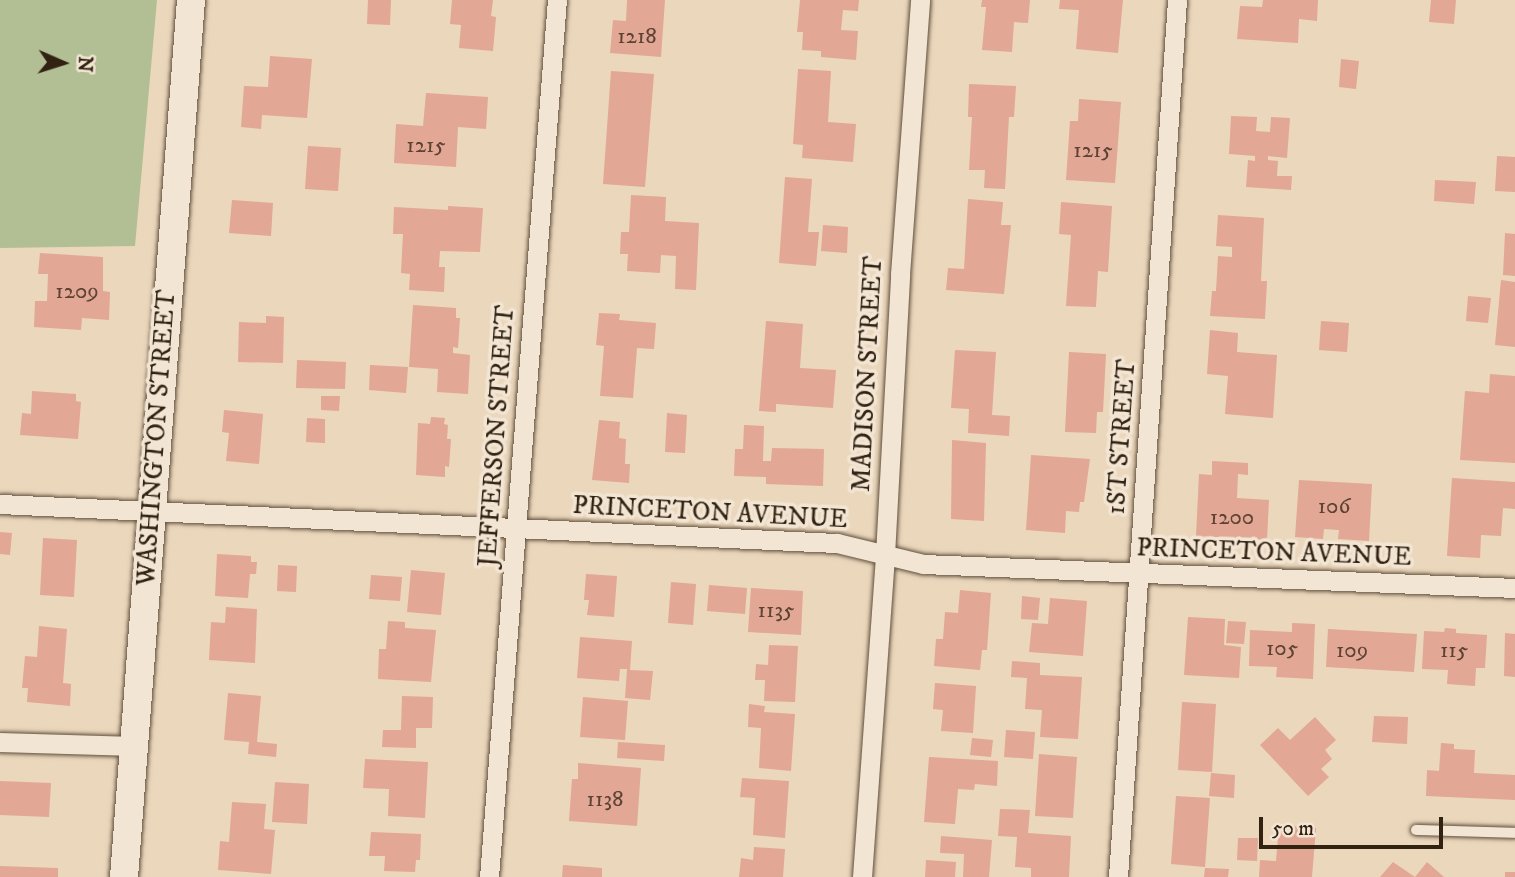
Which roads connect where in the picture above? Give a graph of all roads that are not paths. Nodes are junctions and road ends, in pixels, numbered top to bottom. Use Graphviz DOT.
graph roads {
  1 [pos="191,0"];
  2 [pos="557,0"];
  3 [pos="920,0"];
  4 [pos="1177,0"];
  5 [pos="0,504"];
  6 [pos="152,510"];
  7 [pos="516,529"];
  8 [pos="885,555"];
  9 [pos="1139,574"];
  10 [pos="1515,588"];
  11 [pos="0,742"];
  12 [pos="134,747"];
  13 [pos="1416,830"];
  14 [pos="1515,833"];
  15 [pos="124,877"];
  16 [pos="489,877"];
  17 [pos="862,877"];
  18 [pos="1118,877"];
  1 -- 6 [label="street, WASHINGTON STREET"];
  2 -- 7 [label="street, JEFFERSON STREET"];
  3 -- 8 [label="street, MADISON STREET"];
  4 -- 9 [label="street, 1ST STREET"];
  5 -- 6 [label="street, PRINCETON AVENUE"];
  6 -- 7 [label="street, PRINCETON AVENUE"];
  6 -- 12 [label="street, WASHINGTON STREET"];
  7 -- 8 [label="street, PRINCETON AVENUE"];
  7 -- 16 [label="street, JEFFERSON STREET"];
  8 -- 9 [label="street, PRINCETON AVENUE"];
  8 -- 17 [label="street, MADISON STREET"];
  9 -- 10 [label="street, PRINCETON AVENUE"];
  9 -- 18 [label="street, 1ST STREET"];
  11 -- 12 [label="street"];
  12 -- 15 [label="street, WASHINGTON STREET"];
  13 -- 14 [label="lane"];
}
